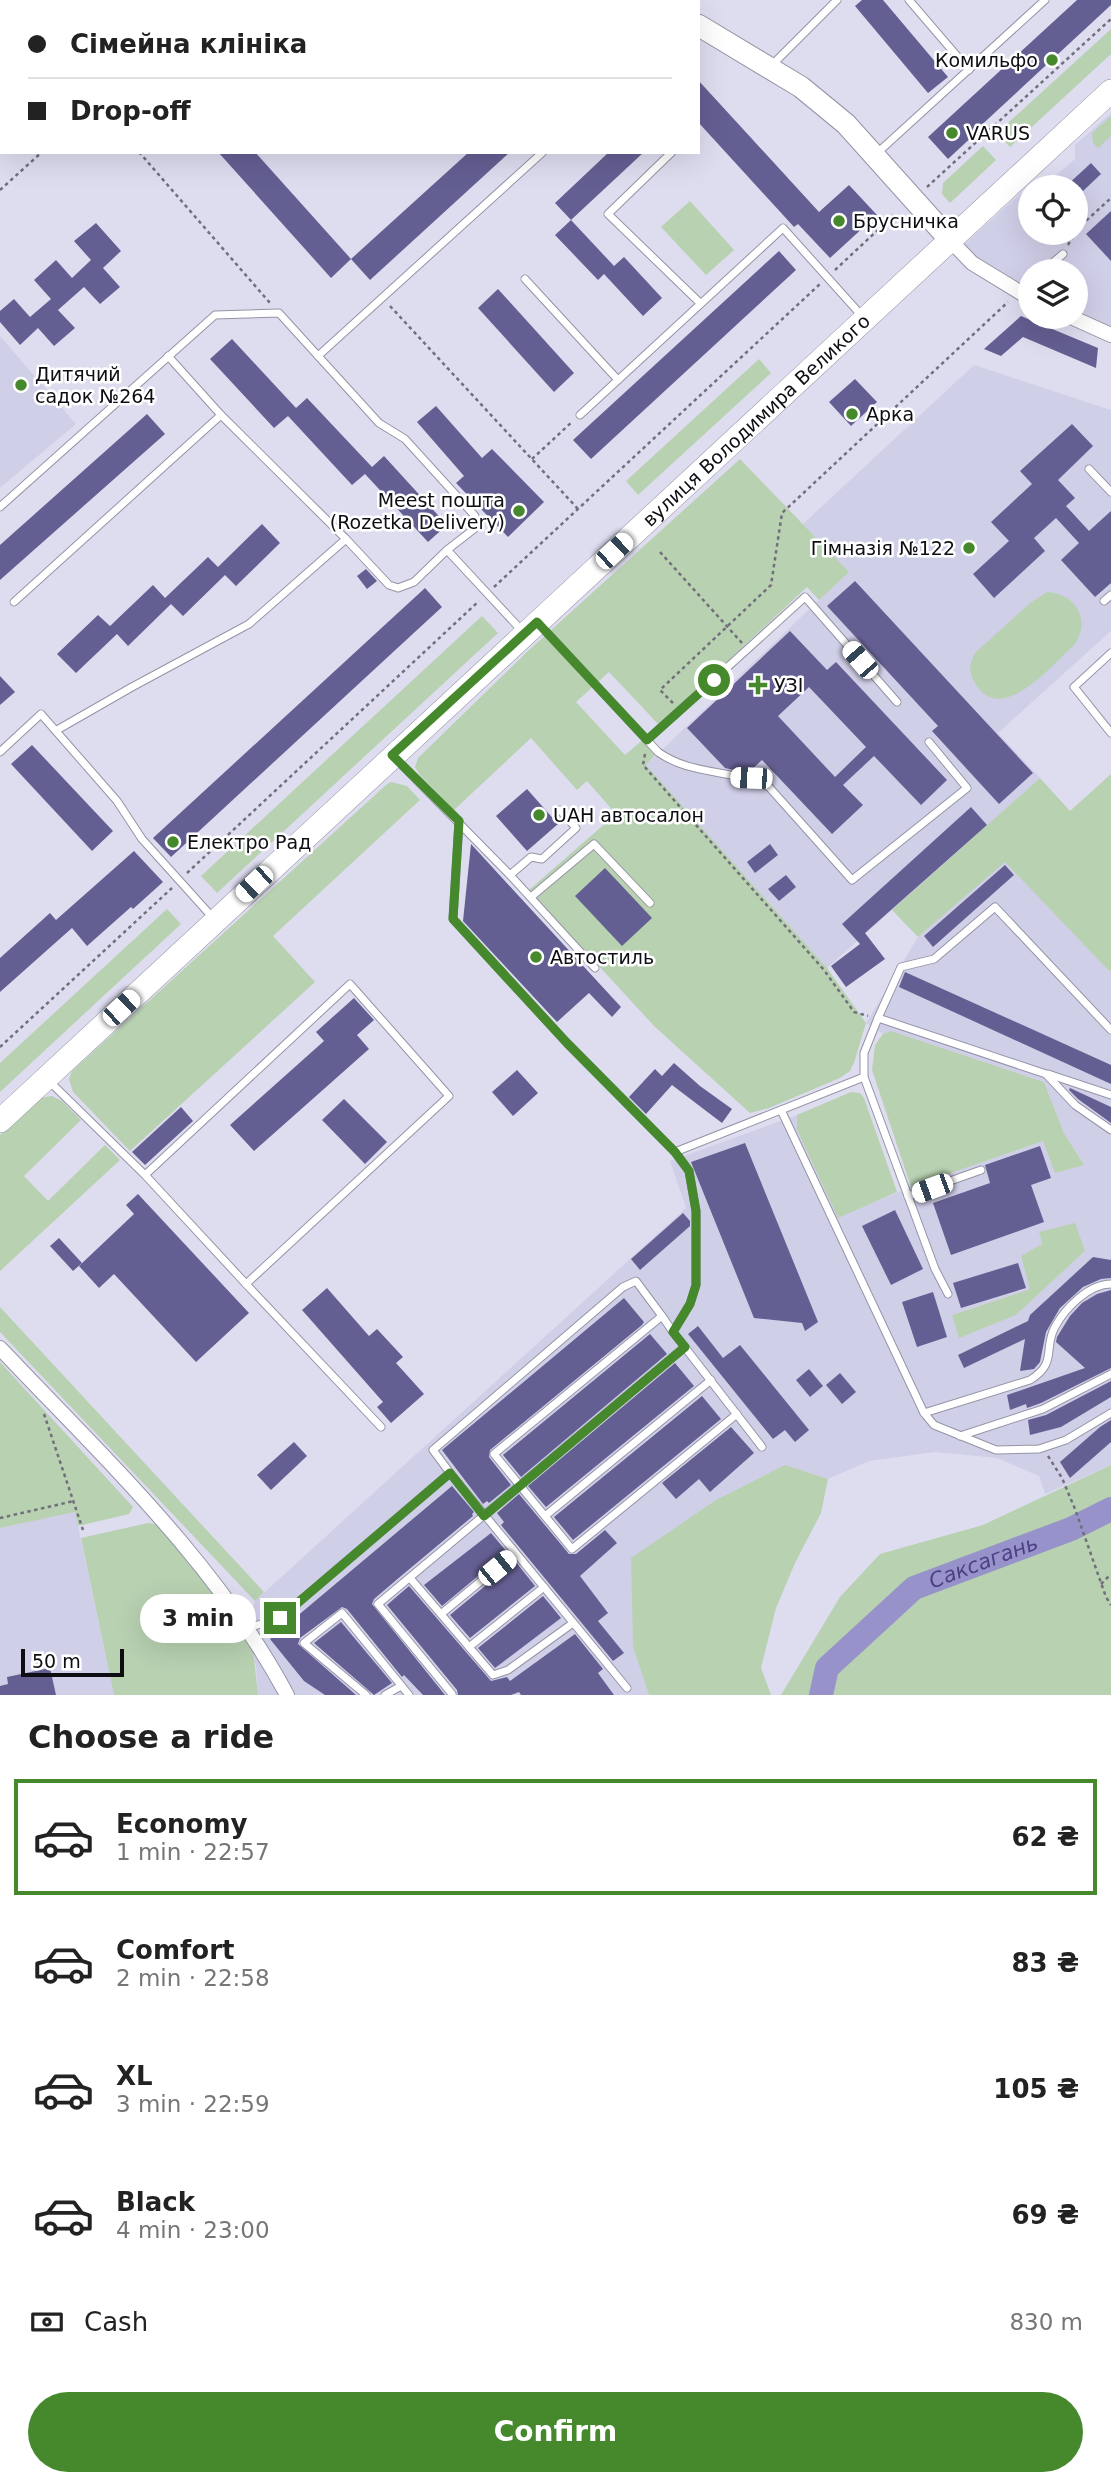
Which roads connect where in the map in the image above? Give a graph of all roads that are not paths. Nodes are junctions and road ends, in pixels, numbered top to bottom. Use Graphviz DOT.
graph roads {
  1 [pos="837,0"];
  2 [pos="909,0"];
  3 [pos="1045,0"];
  4 [pos="700,26"];
  5 [pos="770,66"];
  6 [pos="969,70"];
  7 [pos="1111,91"];
  8 [pos="541,154"];
  9 [pos="670,154"];
  10 [pos="875,155"];
  11 [pos="950,240"];
  12 [pos="1063,254"];
  13 [pos="1057,259"];
  14 [pos="525,279"];
  15 [pos="1018,292"];
  16 [pos="700,303"];
  17 [pos="865,319"];
  18 [pos="1088,325"];
  19 [pos="1111,335"];
  20 [pos="168,356"];
  21 [pos="318,356"];
  22 [pos="618,380"];
  23 [pos="221,415"];
  24 [pos="580,415"];
  25 [pos="1089,469"];
  26 [pos="1111,492"];
  27 [pos="0,507"];
  28 [pos="346,539"];
  29 [pos="447,550"];
  30 [pos="1111,595"];
  31 [pos="1104,601"];
  32 [pos="14,602"];
  33 [pos="531,628"];
  34 [pos="1111,653"];
  35 [pos="897,702"];
  36 [pos="57,730"];
  37 [pos="1111,733"];
  38 [pos="647,740"];
  39 [pos="929,742"];
  40 [pos="0,752"];
  41 [pos="392,755"];
  42 [pos="561,810"];
  43 [pos="459,821"];
  44 [pos="510,875"];
  45 [pos="531,897"];
  46 [pos="650,903"];
  47 [pos="215,920"];
  48 [pos="595,968"];
  49 [pos="878,1018"];
  50 [pos="1111,1030"];
  51 [pos="1046,1074"];
  52 [pos="864,1077"];
  53 [pos="46,1078"];
  54 [pos="1111,1095"];
  55 [pos="782,1110"];
  56 [pos="0,1121"];
  57 [pos="1111,1130"];
  58 [pos="675,1152"];
  59 [pos="981,1170"];
  60 [pos="145,1175"];
  61 [pos="908,1196"];
  62 [pos="246,1284"];
  63 [pos="1111,1284"];
  64 [pos="948,1294"];
  65 [pos="662,1316"];
  66 [pos="673,1332"];
  67 [pos="685,1347"];
  68 [pos="0,1348"];
  69 [pos="1111,1374"];
  70 [pos="711,1380"];
  71 [pos="924,1413"];
  72 [pos="1111,1413"];
  73 [pos="737,1414"];
  74 [pos="381,1427"];
  75 [pos="960,1436"];
  76 [pos="762,1447"];
  77 [pos="450,1473"];
  78 [pos="520,1485"];
  79 [pos="484,1516"];
  80 [pos="545,1516"];
  81 [pos="515,1553"];
  82 [pos="410,1577"];
  83 [pos="544,1587"];
  84 [pos="441,1614"];
  85 [pos="573,1623"];
  86 [pos="248,1628"];
  87 [pos="469,1647"];
  88 [pos="401,1685"];
  89 [pos="627,1688"];
  90 [pos="452,1693"];
  91 [pos="287,1695"];
  92 [pos="366,1695"];
  93 [pos="385,1695"];
  94 [pos="409,1695"];
  1 -- 5 [label="lane"];
  2 -- 6 [label="lane"];
  3 -- 6 [label="lane"];
  4 -- 5 [label="street"];
  5 -- 10 [label="street"];
  6 -- 10 [label="lane"];
  7 -- 11 [label="main road, вулиця Володимира Великого"];
  8 -- 21 [label="lane"];
  9 -- 16 [label="lane"];
  10 -- 11 [label="street"];
  11 -- 15 [label="street"];
  11 -- 17 [label="main road, вулиця Володимира Великого"];
  12 -- 13 [label="lane"];
  14 -- 22 [label="lane"];
  16 -- 17 [label="lane"];
  16 -- 22 [label="lane"];
  17 -- 33 [label="main road, вулиця Володимира Великого"];
  18 -- 19 [label="street"];
  20 -- 21 [label="lane"];
  20 -- 23 [label="lane"];
  20 -- 27 [label="lane"];
  21 -- 29 [label="lane"];
  22 -- 24 [label="lane"];
  23 -- 28 [label="lane"];
  23 -- 32 [label="lane"];
  25 -- 26 [label="lane"];
  28 -- 29 [label="lane"];
  28 -- 36 [label="lane"];
  29 -- 33 [label="lane"];
  30 -- 31 [label="lane"];
  33 -- 38 [label="lane"];
  33 -- 41 [label="main road, вулиця Володимира Великого"];
  34 -- 37 [label="lane"];
  35 -- 38 [label="lane"];
  36 -- 40 [label="lane"];
  36 -- 47 [label="lane"];
  38 -- 39 [label="lane"];
  41 -- 43 [label="lane"];
  41 -- 47 [label="main road, вулиця Володимира Великого"];
  42 -- 44 [label="lane"];
  43 -- 44 [label="lane"];
  43 -- 58 [label="lane"];
  44 -- 45 [label="lane"];
  45 -- 46 [label="lane"];
  45 -- 48 [label="lane"];
  47 -- 53 [label="main road, вулиця Володимира Великого"];
  49 -- 50 [label="lane"];
  49 -- 51 [label="lane"];
  49 -- 52 [label="lane"];
  51 -- 54 [label="lane"];
  51 -- 57 [label="lane"];
  52 -- 55 [label="lane"];
  52 -- 61 [label="lane"];
  53 -- 56 [label="main road, вулиця Володимира Великого"];
  53 -- 60 [label="lane"];
  55 -- 58 [label="lane"];
  55 -- 71 [label="lane"];
  58 -- 66 [label="lane"];
  59 -- 61 [label="lane"];
  60 -- 62 [label="lane"];
  60 -- 62 [label="lane"];
  61 -- 64 [label="lane"];
  62 -- 74 [label="lane"];
  63 -- 71 [label="lane"];
  65 -- 66 [label="lane"];
  65 -- 77 [label="lane"];
  65 -- 78 [label="lane"];
  66 -- 67 [label="lane"];
  67 -- 70 [label="lane"];
  67 -- 78 [label="lane"];
  68 -- 86 [label="street"];
  69 -- 75 [label="lane"];
  70 -- 73 [label="lane"];
  70 -- 80 [label="lane"];
  71 -- 75 [label="lane"];
  72 -- 75 [label="lane"];
  73 -- 76 [label="lane"];
  73 -- 80 [label="lane"];
  77 -- 79 [label="lane"];
  77 -- 86 [label="lane"];
  78 -- 79 [label="lane"];
  78 -- 80 [label="lane"];
  79 -- 81 [label="lane"];
  79 -- 82 [label="lane"];
  81 -- 83 [label="lane"];
  81 -- 84 [label="lane"];
  82 -- 84 [label="lane"];
  82 -- 90 [label="lane"];
  83 -- 85 [label="lane"];
  83 -- 87 [label="lane"];
  84 -- 87 [label="lane"];
  85 -- 87 [label="lane"];
  85 -- 89 [label="lane"];
  86 -- 91 [label="street"];
  88 -- 92 [label="lane"];
  88 -- 93 [label="lane"];
  88 -- 94 [label="lane"];
}
